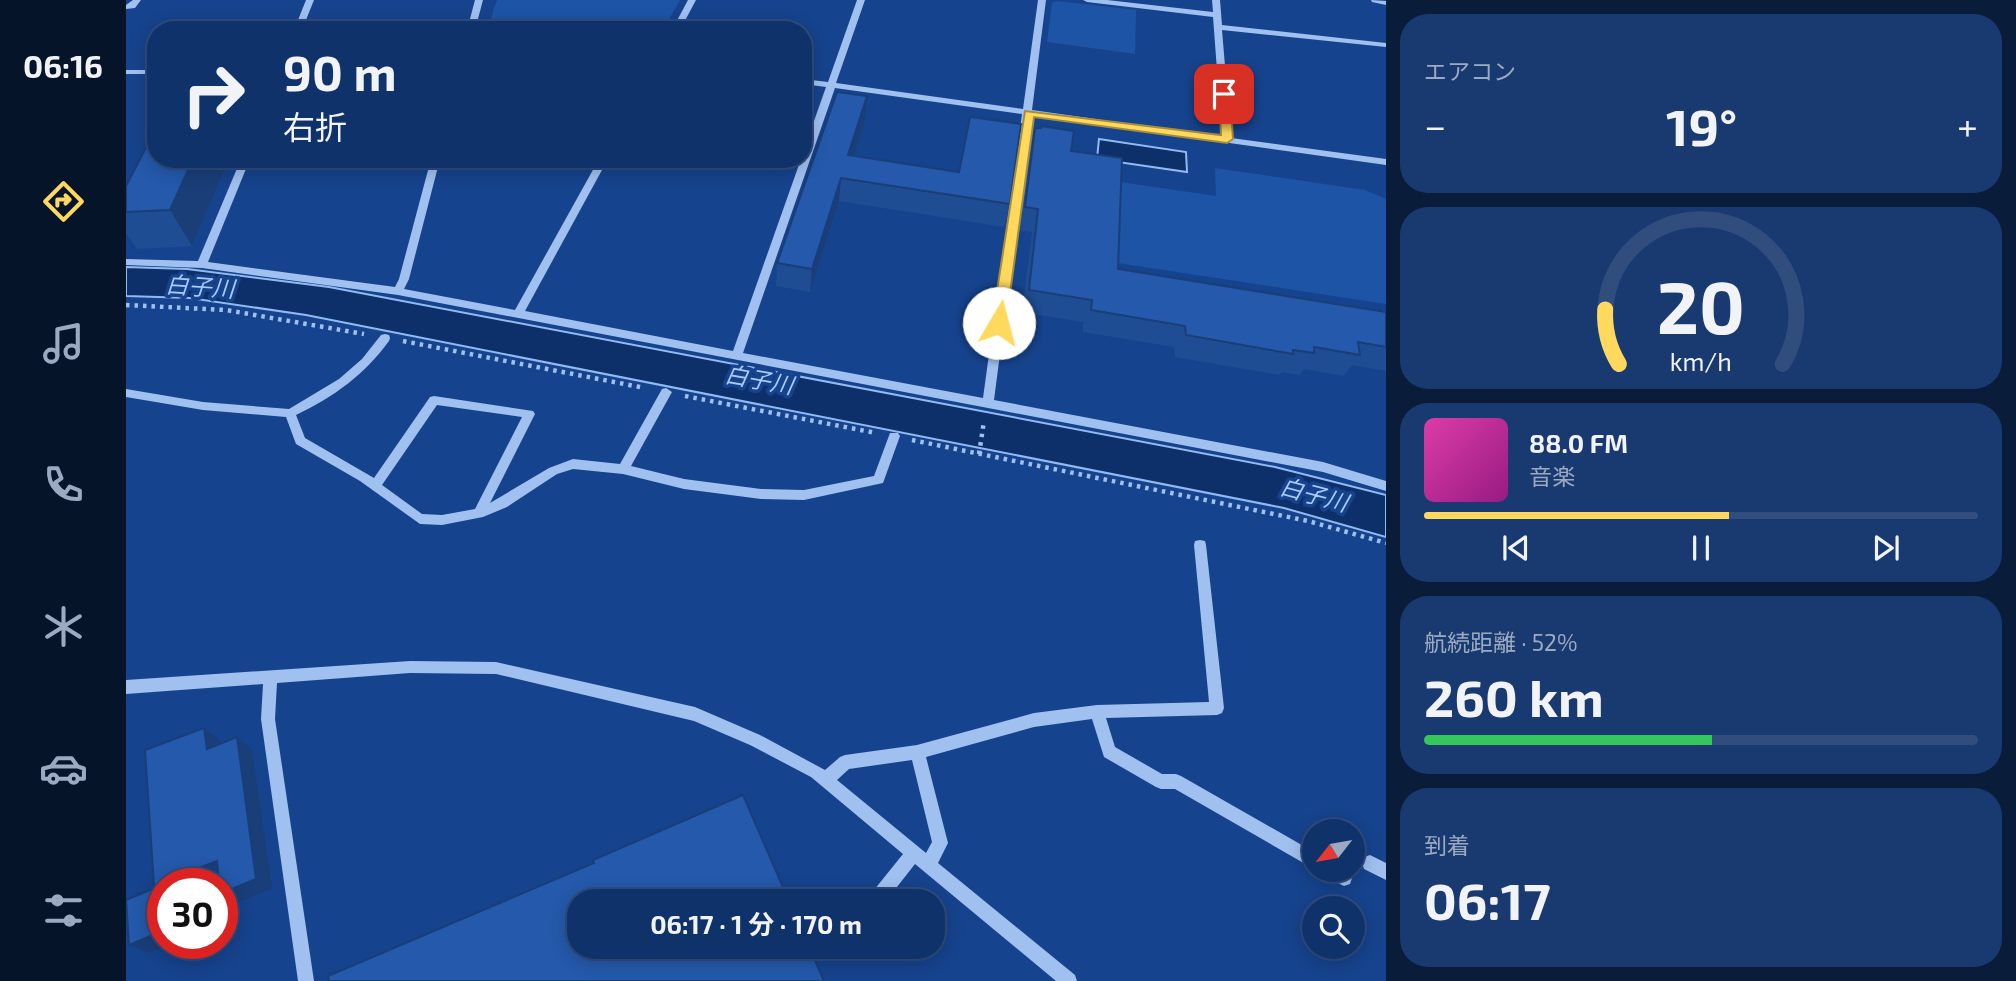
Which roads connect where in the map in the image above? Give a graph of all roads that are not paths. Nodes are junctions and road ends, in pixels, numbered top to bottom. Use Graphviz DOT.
graph roads {
  1 [pos="137,0"];
  2 [pos="310,0"];
  3 [pos="479,0"];
  4 [pos="692,0"];
  5 [pos="861,0"];
  6 [pos="1042,0"];
  7 [pos="1087,0"];
  8 [pos="1216,0"];
  9 [pos="1375,0"];
  10 [pos="1386,3"];
  11 [pos="126,7"];
  12 [pos="1217,15"];
  13 [pos="302,21"];
  14 [pos="473,21"];
  15 [pos="681,21"];
  16 [pos="1219,27"];
  17 [pos="1386,45"];
  18 [pos="126,72"];
  19 [pos="147,72"];
  20 [pos="812,82"];
  21 [pos="832,84"];
  22 [pos="1029,113"];
  23 [pos="1227,139"];
  24 [pos="812,141"];
  25 [pos="1386,162"];
  26 [pos="242,168"];
  27 [pos="434,168"];
  28 [pos="599,168"];
  29 [pos="803,168"];
  30 [pos="126,262"];
  31 [pos="202,265"];
  32 [pos="398,291"];
  33 [pos="518,314"];
  34 [pos="385,338"];
  35 [pos="737,355"];
  36 [pos="666,392"];
  37 [pos="126,393"];
  38 [pos="988,403"];
  39 [pos="290,413"];
  40 [pos="894,436"];
  41 [pos="623,469"];
  42 [pos="375,486"];
  43 [pos="1386,486"];
  44 [pos="479,513"];
  45 [pos="1200,545"];
  46 [pos="271,677"];
  47 [pos="126,687"];
  48 [pos="1097,712"];
  49 [pos="917,751"];
  50 [pos="826,780"];
  51 [pos="915,852"];
  52 [pos="1302,854"];
  53 [pos="1370,863"];
  54 [pos="929,864"];
  55 [pos="1386,872"];
  56 [pos="886,889"];
  57 [pos="306,981"];
  58 [pos="1069,981"];
  1 -- 11 [label="street"];
  2 -- 13 [label="street"];
  3 -- 14 [label="street"];
  4 -- 15 [label="street"];
  5 -- 21 [label="street"];
  6 -- 22 [label="street"];
  7 -- 12 [label="street"];
  8 -- 12 [label="street"];
  9 -- 10 [label="street"];
  12 -- 16 [label="street"];
  16 -- 17 [label="street"];
  16 -- 23 [label="street"];
  18 -- 19 [label="street"];
  20 -- 21 [label="street"];
  21 -- 22 [label="street"];
  21 -- 24 [label="street"];
  22 -- 23 [label="street"];
  22 -- 38 [label="street"];
  23 -- 25 [label="street"];
  26 -- 31 [label="street"];
  27 -- 32 [label="street"];
  28 -- 33 [label="street"];
  29 -- 35 [label="street"];
  30 -- 31 [label="street"];
  31 -- 32 [label="street"];
  32 -- 33 [label="street"];
  33 -- 35 [label="street"];
  34 -- 39 [label="street"];
  35 -- 38 [label="street"];
  36 -- 41 [label="street"];
  37 -- 39 [label="street"];
  38 -- 43 [label="street"];
  39 -- 42 [label="street"];
  40 -- 41 [label="street"];
  41 -- 44 [label="street"];
  42 -- 44 [label="street"];
  42 -- 44 [label="street"];
  45 -- 48 [label="street"];
  46 -- 47 [label="street"];
  46 -- 50 [label="street"];
  46 -- 57 [label="street"];
  48 -- 49 [label="street"];
  48 -- 52 [label="street"];
  49 -- 50 [label="street"];
  49 -- 54 [label="street"];
  50 -- 51 [label="street"];
  51 -- 54 [label="street"];
  51 -- 56 [label="street"];
  53 -- 55 [label="street"];
  54 -- 58 [label="street"];
}
